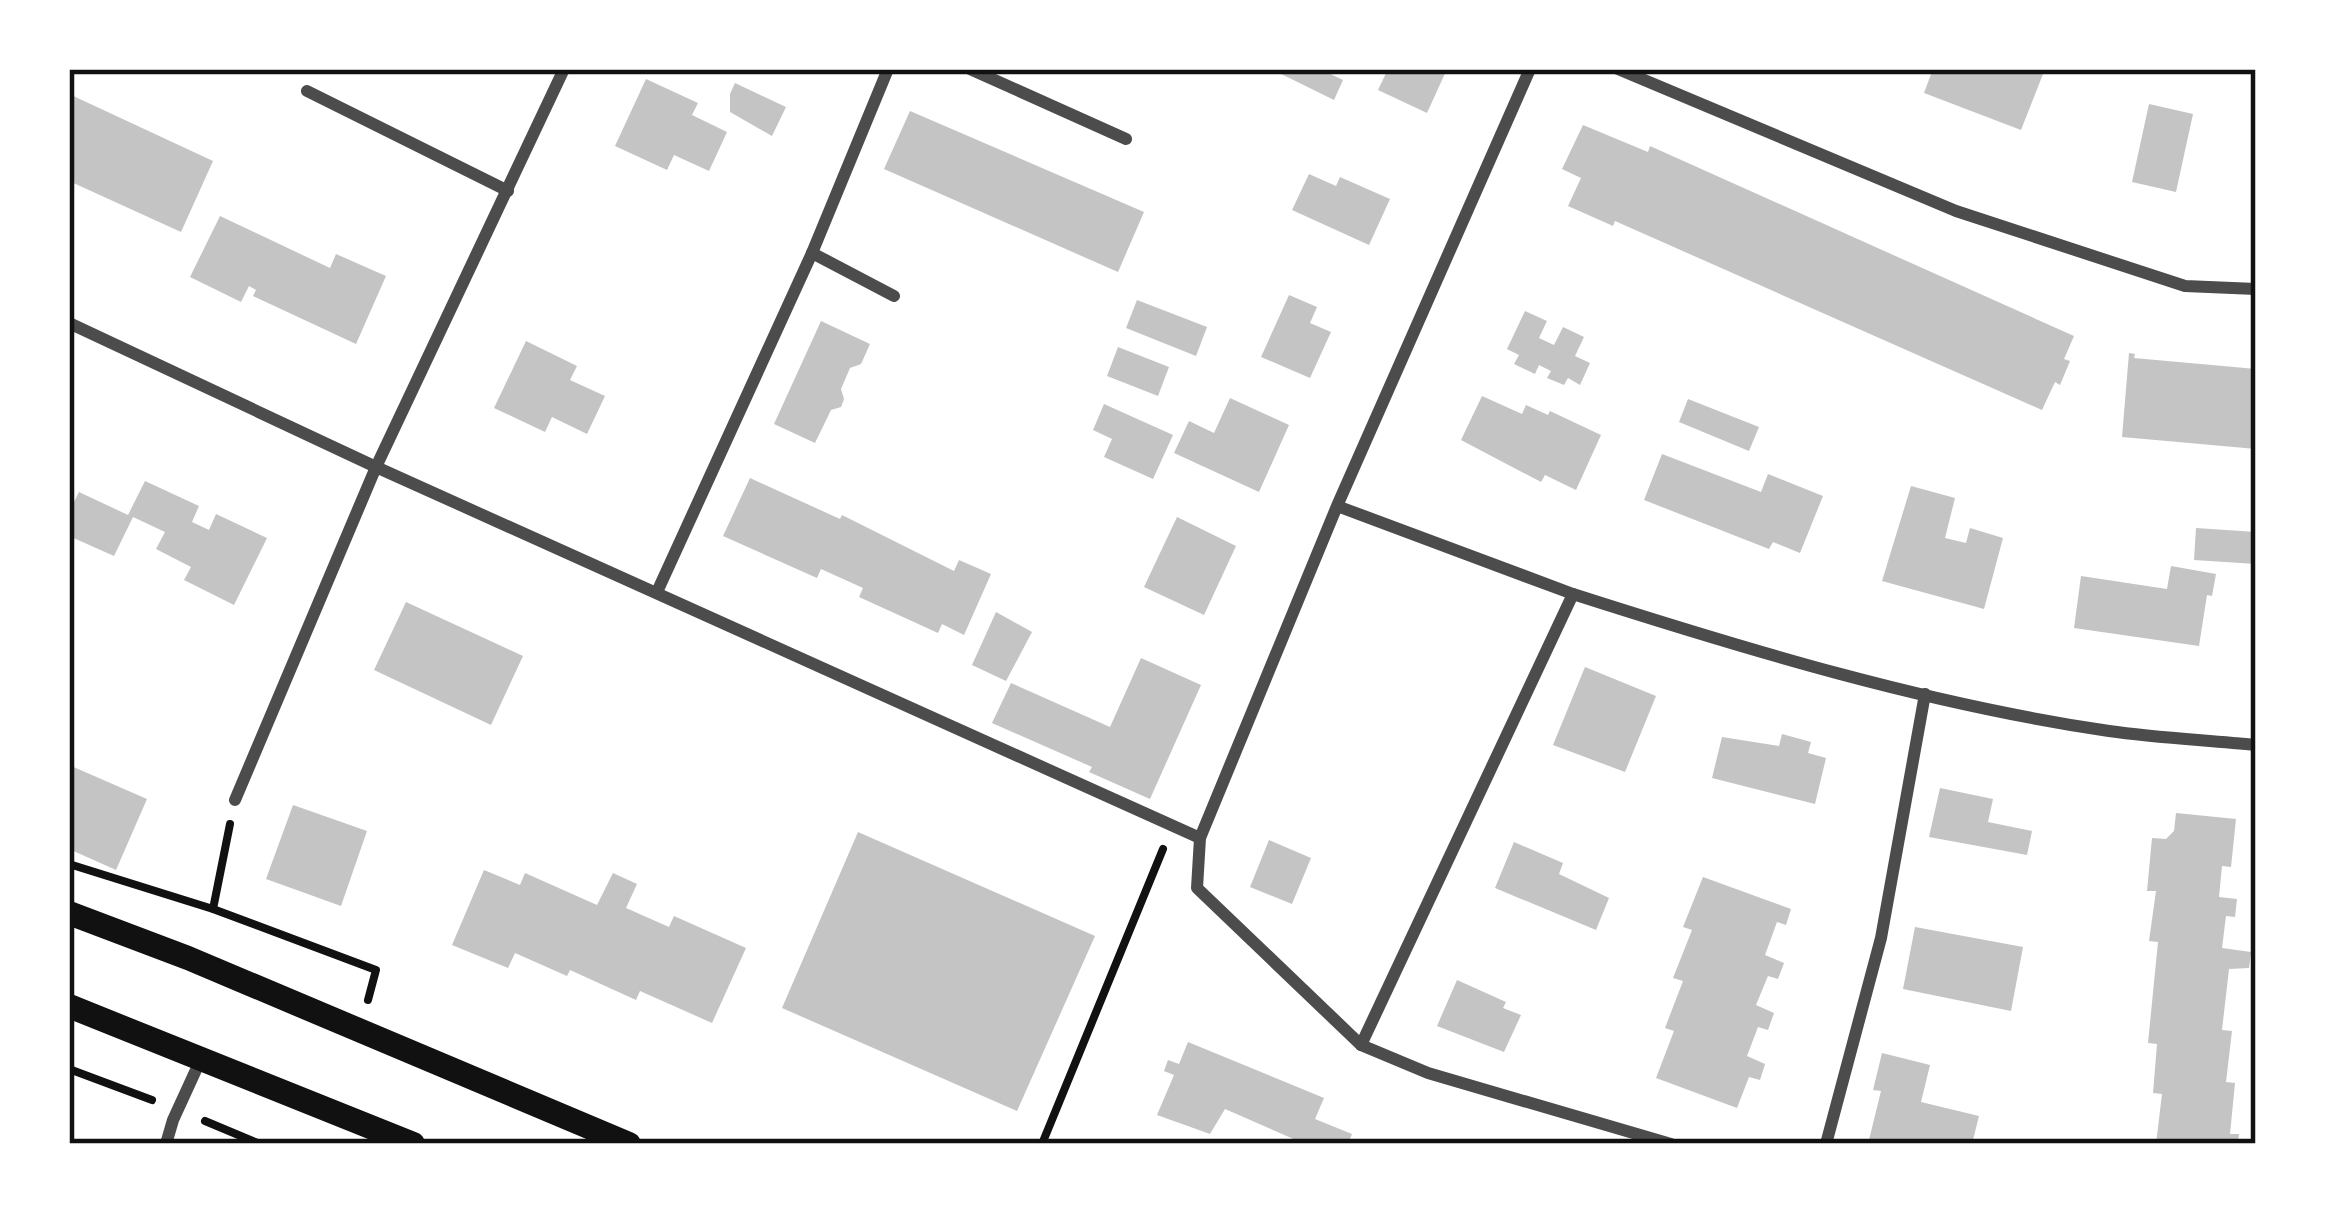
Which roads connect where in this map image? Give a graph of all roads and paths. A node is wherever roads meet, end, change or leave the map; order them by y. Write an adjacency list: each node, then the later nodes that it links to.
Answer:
1 (564, 69): 8 (street)
2 (889, 69): 9 (street)
3 (970, 69): 7 (street)
4 (1530, 69): 14 (street)
5 (1618, 69): 10 (street)
6 (307, 91): 8 (street)
7 (1126, 140)
8 (508, 191): 13 (street)
9 (812, 253): 11 (street); 15 (street)
10 (2256, 289)
11 (894, 296)
12 (69, 323): 13 (street)
13 (376, 467): 15 (street); 19 (street)
14 (1337, 506): 16 (street); 21 (street)
15 (657, 592): 20 (street)
16 (1573, 594): 17 (street); 27 (street)
17 (1925, 694): 18 (street); 34 (street)
18 (2256, 745)
19 (235, 800): 23 (path)
20 (1172, 826): 21 (street); 32 (path)
21 (1200, 838): 27 (street)
22 (69, 864): 23 (path)
23 (213, 909): 26 (path)
24 (69, 913): 26 (main road)
25 (69, 1006): 28 (main road)
26 (360, 1030): 31 (main road)
27 (1361, 1045): 33 (street)
28 (201, 1059): 29 (street); 30 (main road)
29 (166, 1144)
30 (413, 1144)
31 (629, 1144)
32 (1042, 1144)
33 (1671, 1144)
34 (1826, 1144)

